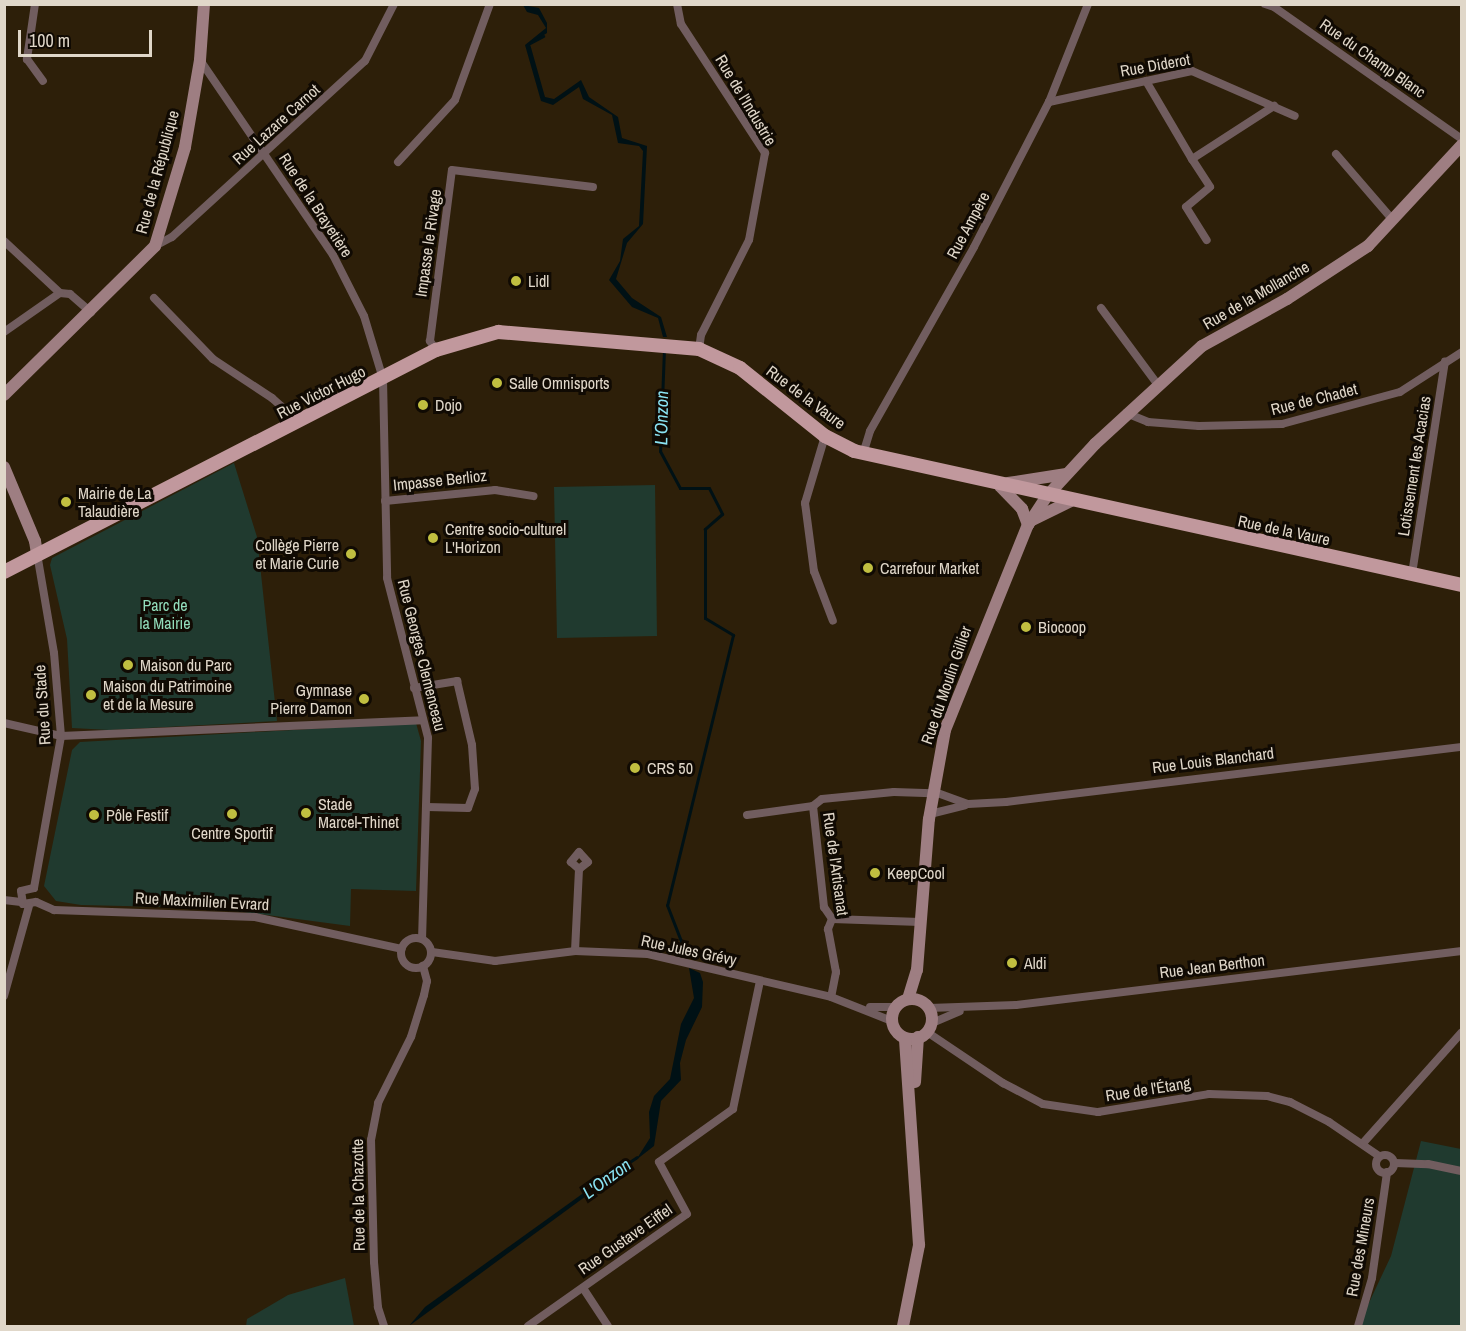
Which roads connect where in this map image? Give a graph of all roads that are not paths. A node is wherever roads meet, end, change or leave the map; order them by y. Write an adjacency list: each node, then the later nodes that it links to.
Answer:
1 (35, 4): 9 (street)
2 (204, 4): 8 (main road, Rue de la République)
3 (394, 4): 16 (street, Rue Lazare Carnot)
4 (490, 4): 19 (street)
5 (677, 4): 31 (street, Rue de l'Industrie)
6 (1088, 4): 11 (street, Rue Ampère)
7 (1265, 4): 14 (street, Rue du Champ Blanc)
8 (200, 60): 16 (street, Rue de la Brayetière); 24 (main road, Rue de la République)
9 (43, 81)
10 (1146, 81): 11 (street, Rue Diderot); 12 (street, Rue Diderot); 18 (street)
11 (1049, 102): 41 (street, Rue Ampère)
12 (1274, 106): 13 (street, Rue Diderot); 18 (street)
13 (1295, 116)
14 (1461, 140)
15 (1461, 145): 21 (main road, Rue de la Mollanche)
16 (265, 154): 24 (street, Rue Lazare Carnot); 35 (street, Rue de la Brayetière)
17 (1336, 154): 21 (street)
18 (1192, 159): 22 (street)
19 (398, 162)
20 (593, 187): 32 (street, Impasse le Rivage)
21 (1392, 219): 36 (main road, Rue de la Mollanche)
22 (1207, 240)
23 (4, 241): 25 (street)
24 (155, 246): 28 (main road, Rue de la République)
25 (60, 293): 28 (street); 29 (street)
26 (154, 298): 39 (street)
27 (1101, 308): 36 (street)
28 (91, 312): 37 (main road, Rue de la République)
29 (4, 332)
30 (675, 346): 31 (main road, Rue de la Vaure); 32 (main road, Rue Victor Hugo)
31 (699, 349): 40 (main road, Rue de la Vaure)
32 (436, 350): 35 (main road, Rue Victor Hugo)
33 (1461, 352): 34 (street, Rue de Chadet)
34 (1445, 362): 38 (street, Rue de Chadet); 52 (street, Lotissement les Acacias)
35 (383, 379): 39 (main road, Rue Victor Hugo); 47 (street, Rue Georges Clemenceau)
36 (1158, 385): 38 (main road, Rue de la Mollanche)
37 (4, 395)
38 (1126, 414): 43 (main road, Rue de la Mollanche)
39 (288, 426): 50 (main road, Rue Victor Hugo)
40 (825, 436): 41 (main road, Rue de la Vaure); 54 (street)
41 (863, 454): 44 (main road, Rue de la Vaure)
42 (4, 467): 50 (main road)
43 (1066, 474): 44 (main road, Rue de la Vaure); 46 (main road, Rue de la Mollanche)
44 (996, 484): 46 (main road, Rue de la Vaure); 49 (main road)
45 (534, 496): 47 (street, Impasse Berlioz)
46 (1047, 496): 48 (main road, Rue de la Vaure); 49 (main road, Rue du Moulin Gillier)
47 (386, 501): 55 (street, Rue Georges Clemenceau)
48 (1071, 501): 49 (main road); 52 (main road, Rue de la Vaure)
49 (1030, 523): 60 (main road, Rue du Moulin Gillier)
50 (37, 554): 51 (main road, Rue Victor Hugo); 58 (street, Rue du Stade)
51 (4, 572)
52 (1412, 574): 53 (main road, Rue de la Vaure)
53 (1461, 585)
54 (833, 621)
55 (414, 688): 56 (street, Rue Georges Clemenceau); 63 (street)
56 (423, 720): 58 (street); 63 (street, Rue Georges Clemenceau)
57 (4, 723): 58 (street)
58 (61, 736): 67 (street, Rue du Stade)
59 (1461, 747): 61 (street, Rue Louis Blanchard)
60 (932, 792): 61 (street, Rue Louis Blanchard); 62 (street, Rue de l'Artisanat); 64 (main road, Rue du Moulin Gillier)
61 (968, 804): 64 (street, Rue Louis Blanchard)
62 (813, 806): 65 (street, Rue de l'Artisanat); 70 (street, Rue de l'Artisanat)
63 (427, 807): 72 (street, Rue Georges Clemenceau)
64 (930, 814): 71 (main road, Rue du Moulin Gillier)
65 (747, 815)
66 (579, 868): 74 (street)
67 (34, 888): 69 (street); 69 (street)
68 (4, 900): 69 (street, Rue Maximilien Evrard)
69 (28, 903): 73 (street, Rue Maximilien Evrard); 78 (street)
70 (832, 919): 71 (street); 81 (street, Rue de l'Artisanat)
71 (921, 922): 82 (main road, Rue du Moulin Gillier)
72 (422, 939): 73 (street); 76 (street)
73 (402, 949): 77 (street)
74 (575, 951): 76 (street, Rue Jules Grévy); 79 (street, Rue Jules Grévy)
75 (1461, 951): 85 (street, Rue Jean Berthon)
76 (432, 952): 77 (street)
77 (423, 966): 97 (street, Rue de la Chazotte)
78 (8, 972): 80 (street)
79 (760, 981): 81 (street, Rue Jules Grévy); 96 (street, Rue Gustave Eiffel)
80 (4, 996)
81 (831, 997): 84 (street, Rue Jules Grévy)
82 (919, 1002): 83 (main road); 85 (street); 87 (main road)
83 (896, 1006): 84 (street); 86 (main road)
84 (866, 1007): 86 (street)
85 (966, 1008): 87 (street)
86 (892, 1021): 89 (main road)
87 (926, 1031): 89 (main road); 90 (main road); 91 (street, Rue de l'Étang)
88 (1461, 1032): 91 (street)
89 (905, 1038): 90 (main road)
90 (912, 1134): 100 (main road)
91 (1364, 1142): 92 (street, Rue de l'Étang)
92 (1379, 1156): 93 (street, Rue de l'Étang); 95 (street, Rue de l'Étang)
93 (1395, 1163): 94 (street); 95 (street)
94 (1461, 1171)
95 (1387, 1172): 101 (street, Rue des Mineurs)
96 (582, 1288): 98 (street, Rue Gustave Eiffel); 99 (street)
97 (384, 1326)
98 (528, 1326)
99 (608, 1326)
100 (903, 1326)
101 (1358, 1326)

